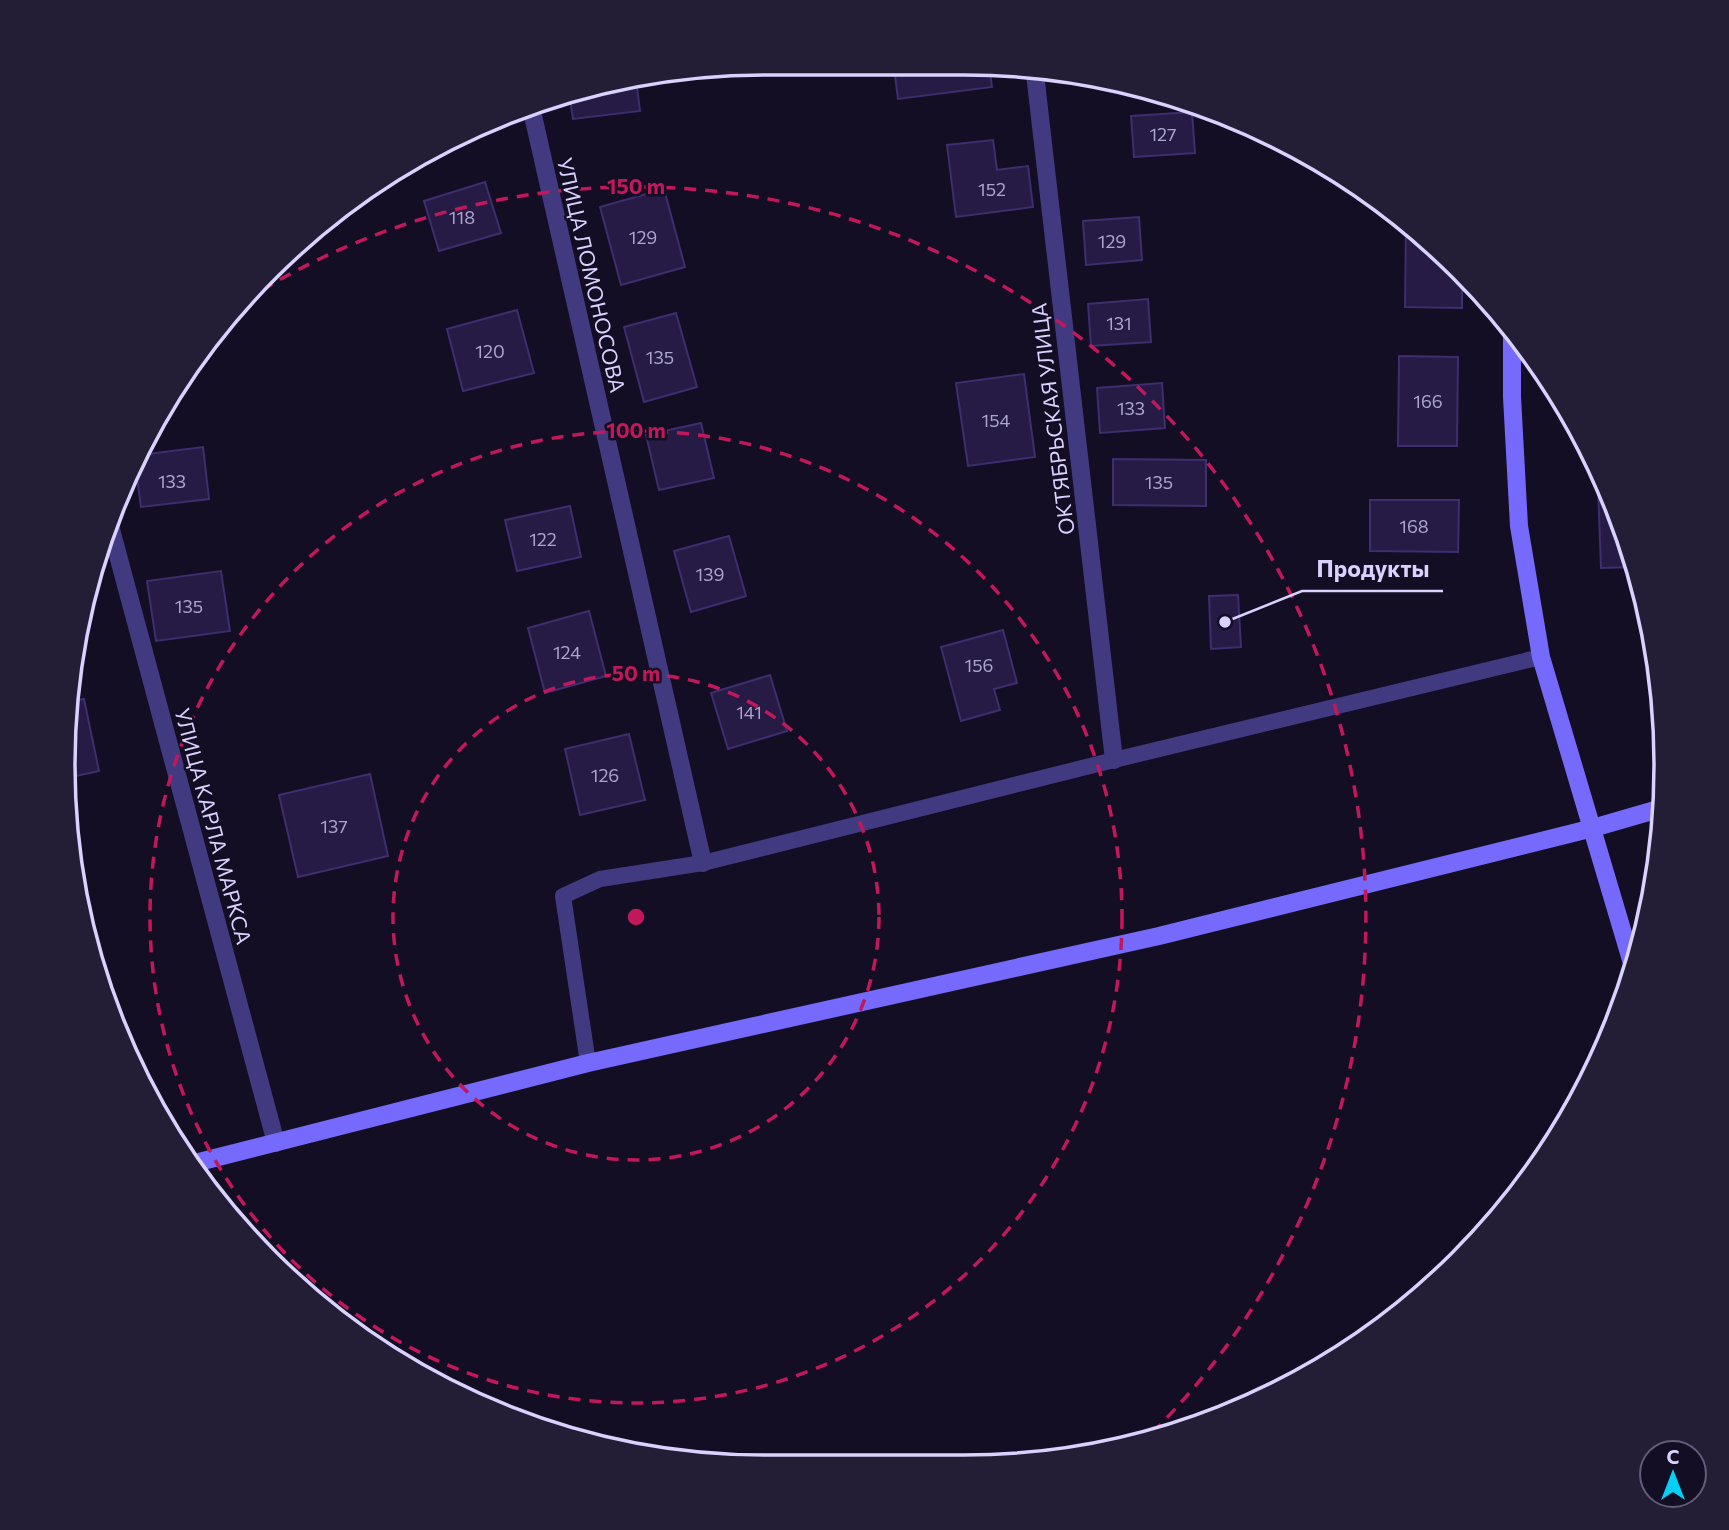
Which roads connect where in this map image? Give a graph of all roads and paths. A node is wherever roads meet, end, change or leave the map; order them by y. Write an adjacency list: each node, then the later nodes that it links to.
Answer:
1 (1036, 79): 6 (street, ОКТЯБРЬСКАЯ УЛИЦА)
2 (533, 116): 9 (street, УЛИЦА ЛОМОНОСОВА)
3 (1512, 346): 5 (main road)
4 (114, 539): 12 (street, УЛИЦА КАРЛА МАРКСА)
5 (1541, 657): 6 (lane); 8 (main road)
6 (1114, 760): 9 (lane)
7 (1652, 811): 8 (main road)
8 (1593, 828): 10 (main road); 11 (main road)
9 (703, 863): 11 (lane)
10 (1628, 950)
11 (588, 1063): 12 (main road)
12 (276, 1143): 13 (main road)
13 (201, 1162)

